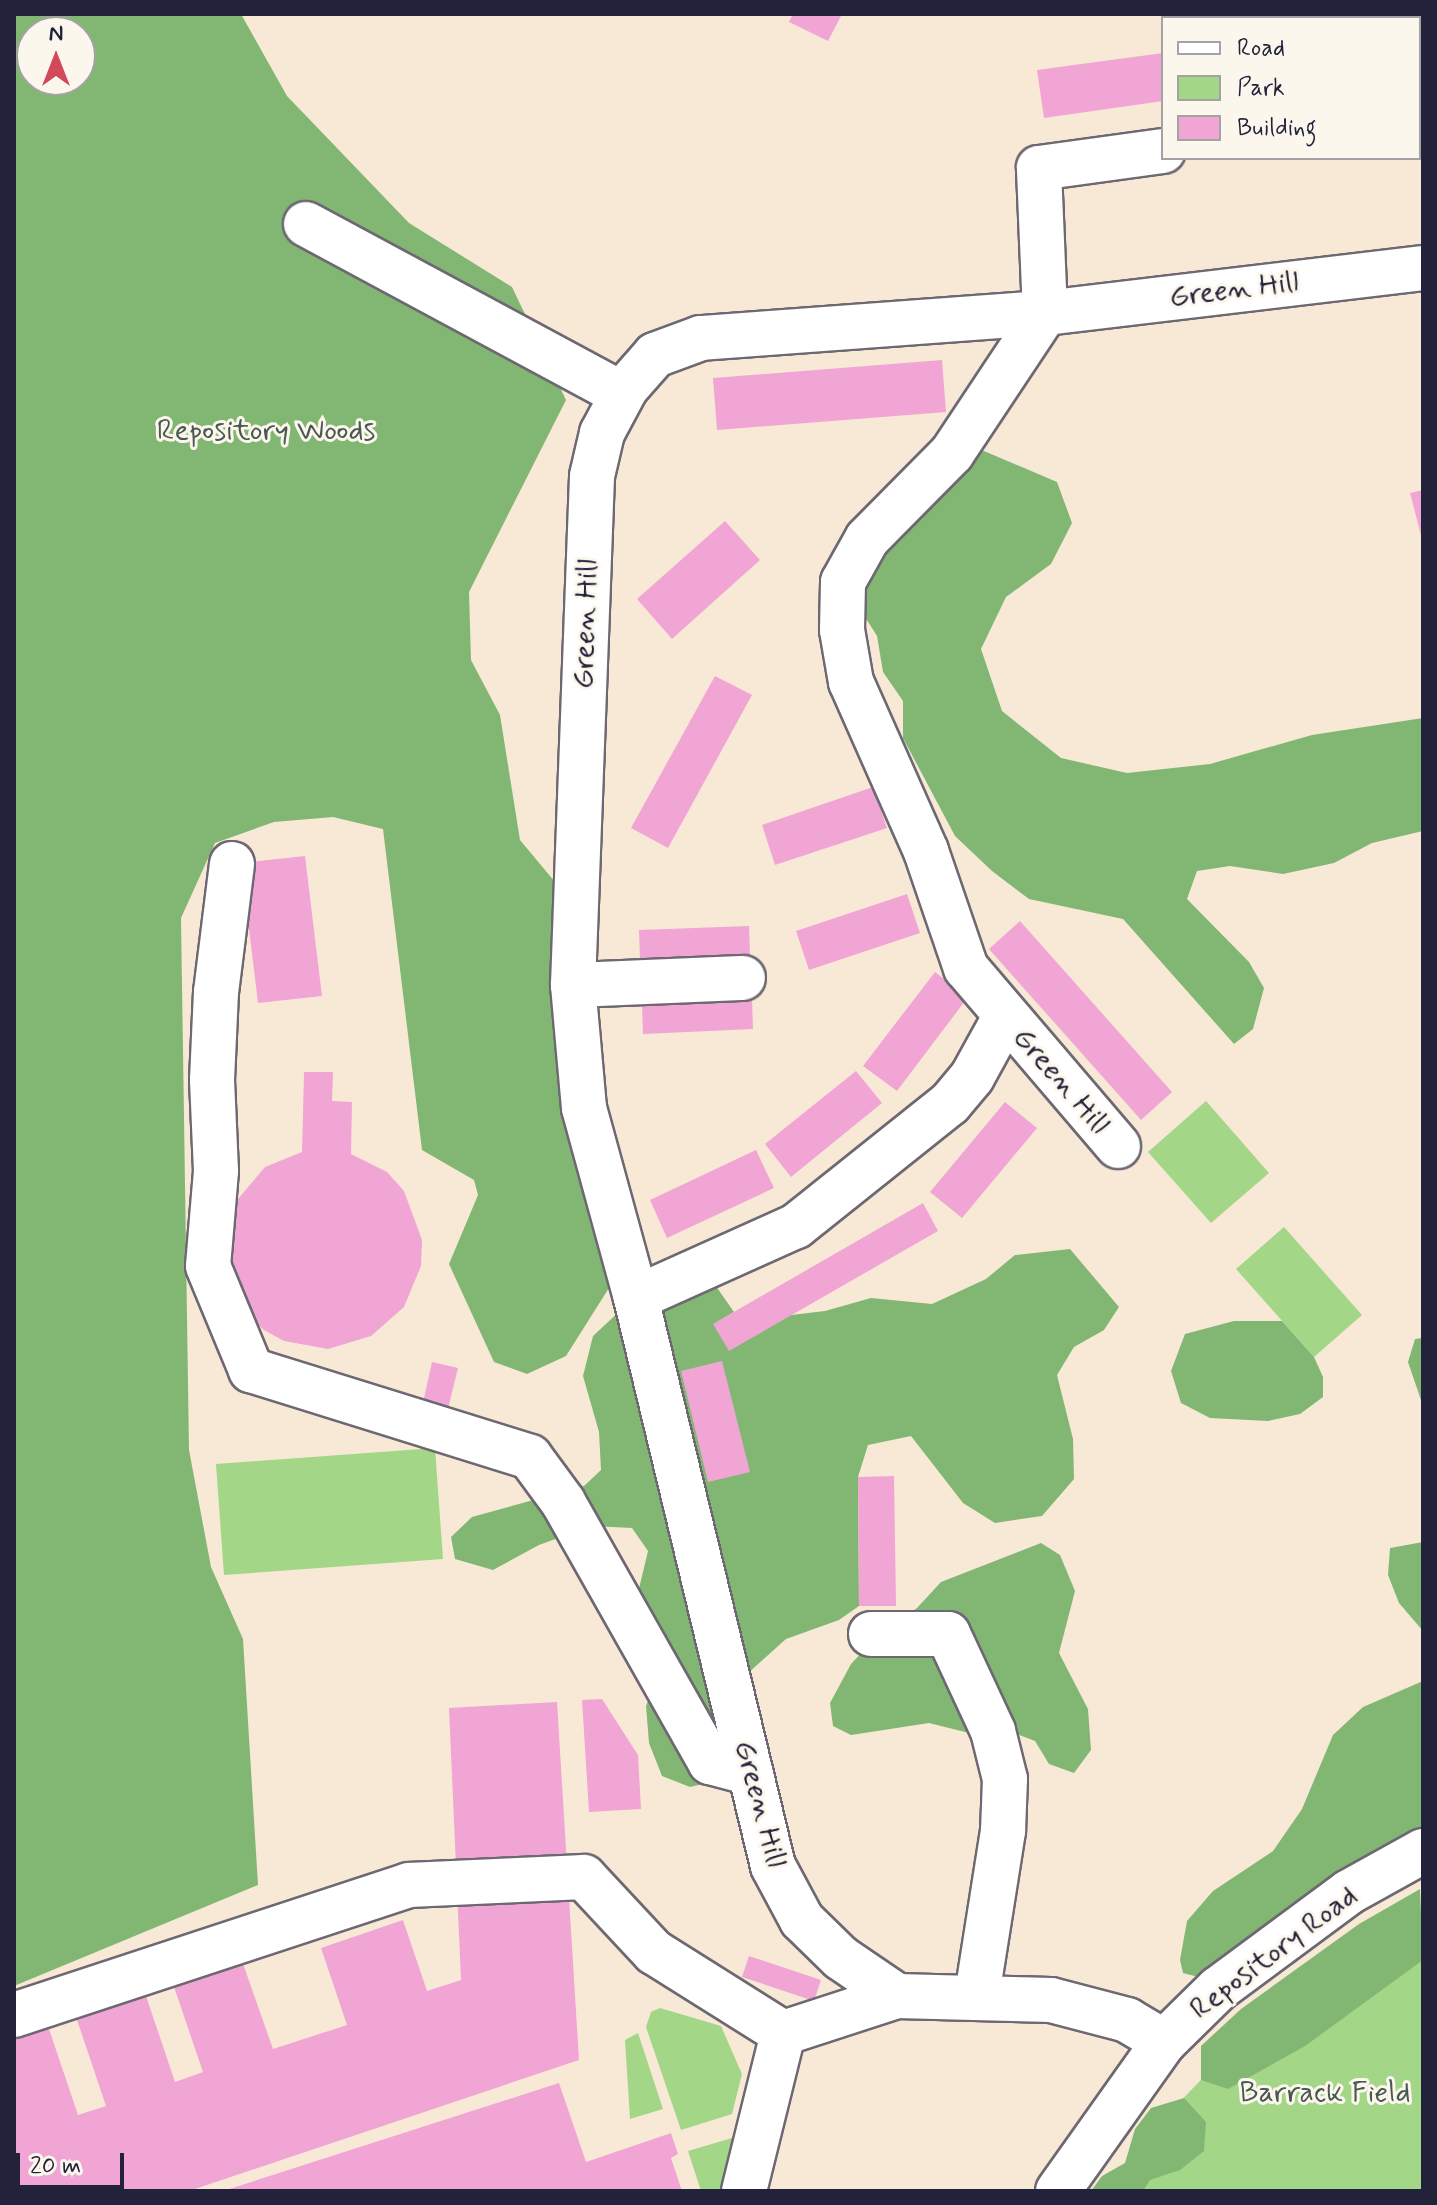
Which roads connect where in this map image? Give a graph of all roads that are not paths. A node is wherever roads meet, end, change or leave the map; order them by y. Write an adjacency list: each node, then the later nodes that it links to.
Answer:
1 (1161, 151): 4 (street)
2 (306, 224): 5 (street)
3 (1423, 268): 4 (street, Green Hill)
4 (1045, 313): 5 (street, Green Hill); 9 (street, Green Hill)
5 (622, 394): 8 (street, Green Hill)
6 (232, 864): 13 (street)
7 (743, 978): 8 (street)
8 (573, 985): 11 (street, Green Hill)
9 (1005, 1017): 10 (street, Green Hill); 11 (street, Green Hill)
10 (1118, 1146)
11 (636, 1298): 13 (street, Green Hill)
12 (871, 1634): 16 (street)
13 (751, 1773): 15 (street, Green Hill)
14 (1423, 1851): 19 (street, Repository Road)
15 (897, 1996): 16 (street); 18 (street)
16 (977, 1996): 19 (street)
17 (14, 2015): 18 (street)
18 (783, 2033): 20 (street)
19 (1164, 2042): 21 (street, Repository Road)
20 (744, 2191)
21 (1058, 2191)

